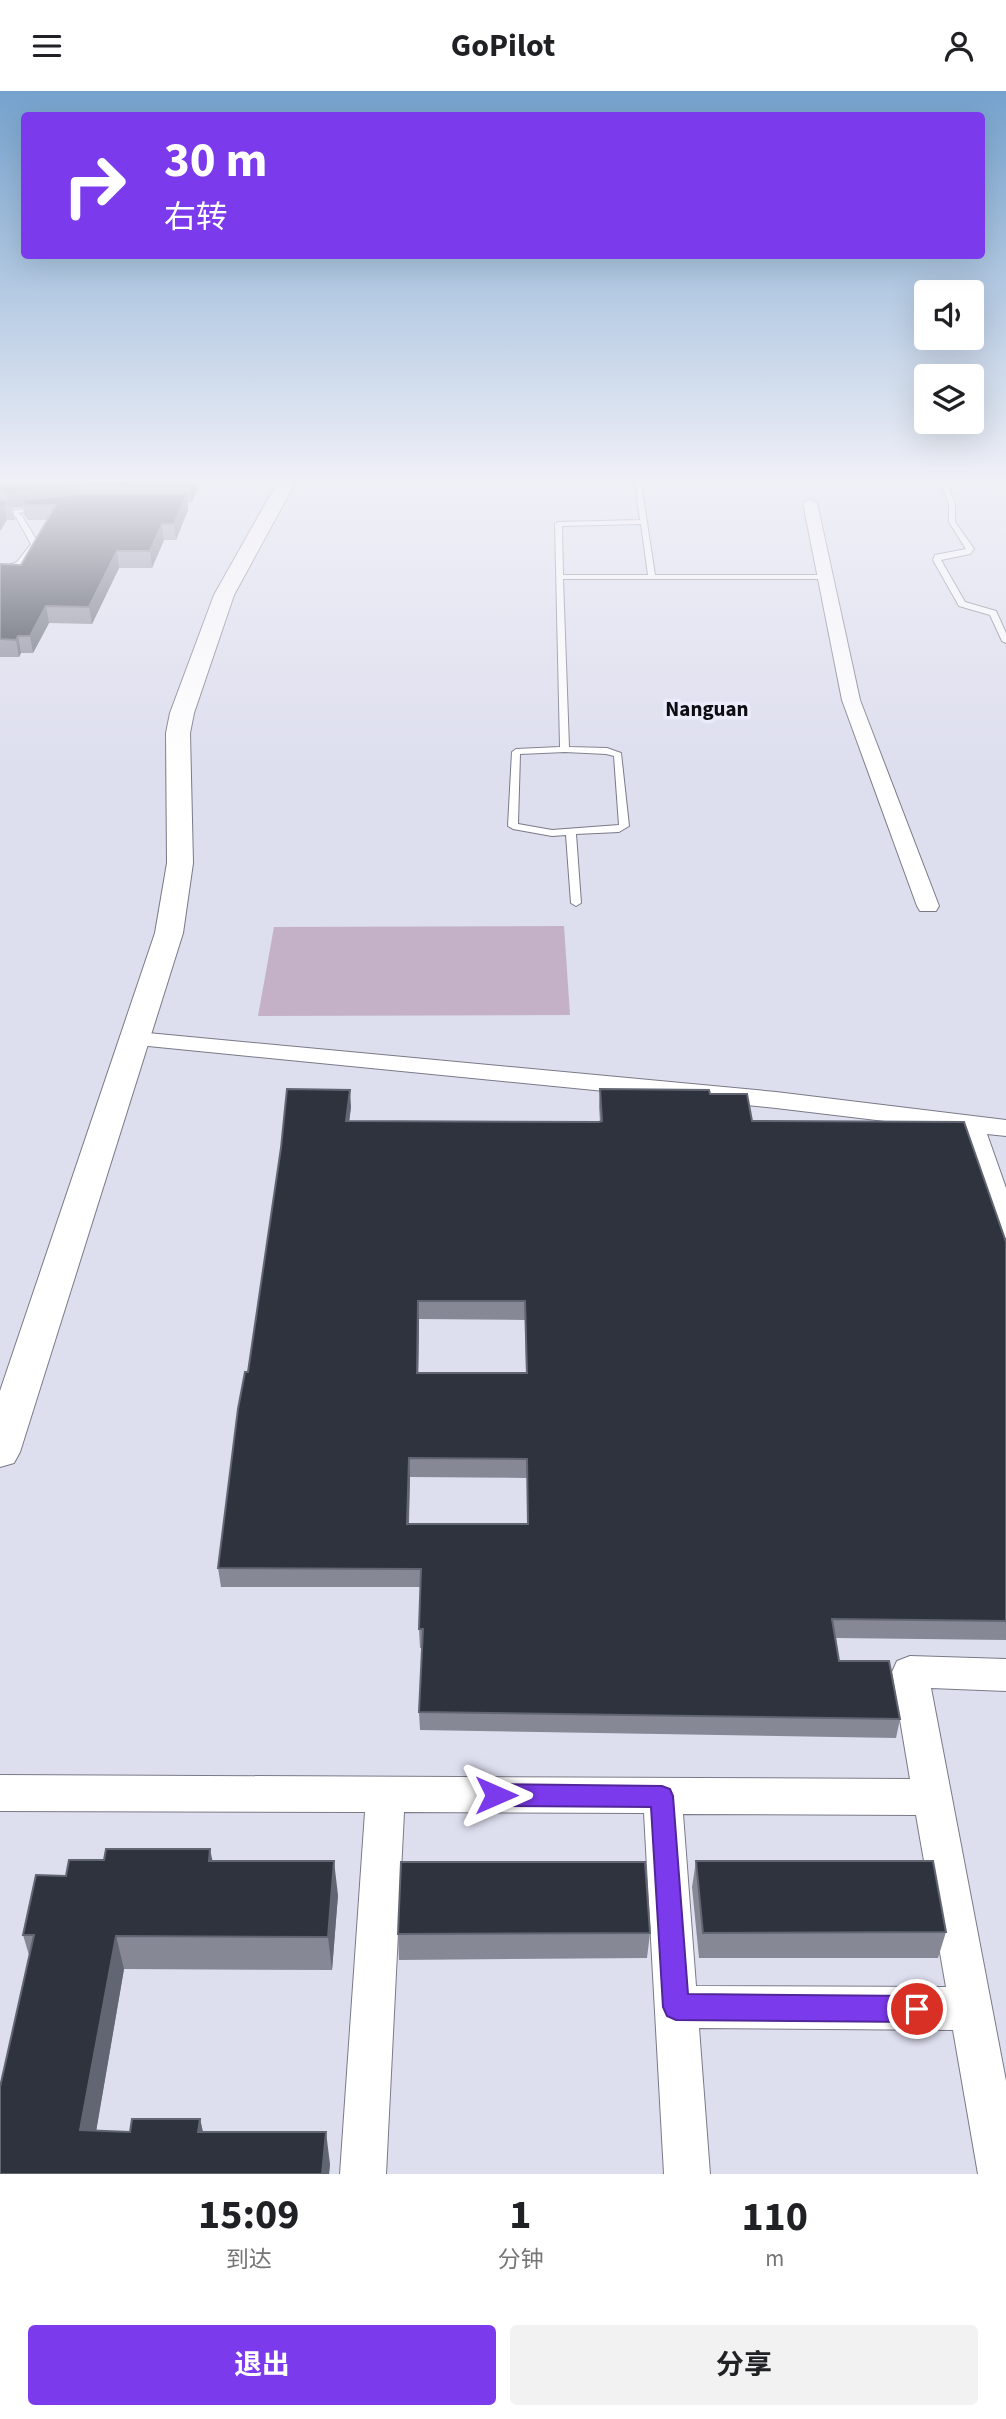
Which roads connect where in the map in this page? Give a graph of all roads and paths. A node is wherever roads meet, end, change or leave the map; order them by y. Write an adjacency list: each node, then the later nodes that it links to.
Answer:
1 (232, 580): 10 (street)
2 (559, 580): 6 (lane)
3 (828, 580): 9 (street)
4 (948, 580): 5 (lane)
5 (1006, 641)
6 (565, 749): 7 (lane); 7 (lane)
7 (571, 833): 8 (lane)
8 (576, 902)
9 (928, 907)
10 (136, 1039): 11 (street); 14 (street)
11 (971, 1124): 12 (street); 13 (street)
12 (1006, 1128)
13 (1006, 1229)
14 (0, 1452)
15 (1006, 1675): 19 (street)
16 (0, 1793): 17 (street)
17 (386, 1795): 18 (street); 22 (street)
18 (662, 1796): 19 (street); 20 (street)
19 (932, 1797): 21 (street)
20 (676, 2007): 21 (street); 23 (street)
21 (971, 2009): 24 (street)
22 (363, 2174)
23 (687, 2174)
24 (1001, 2174)

